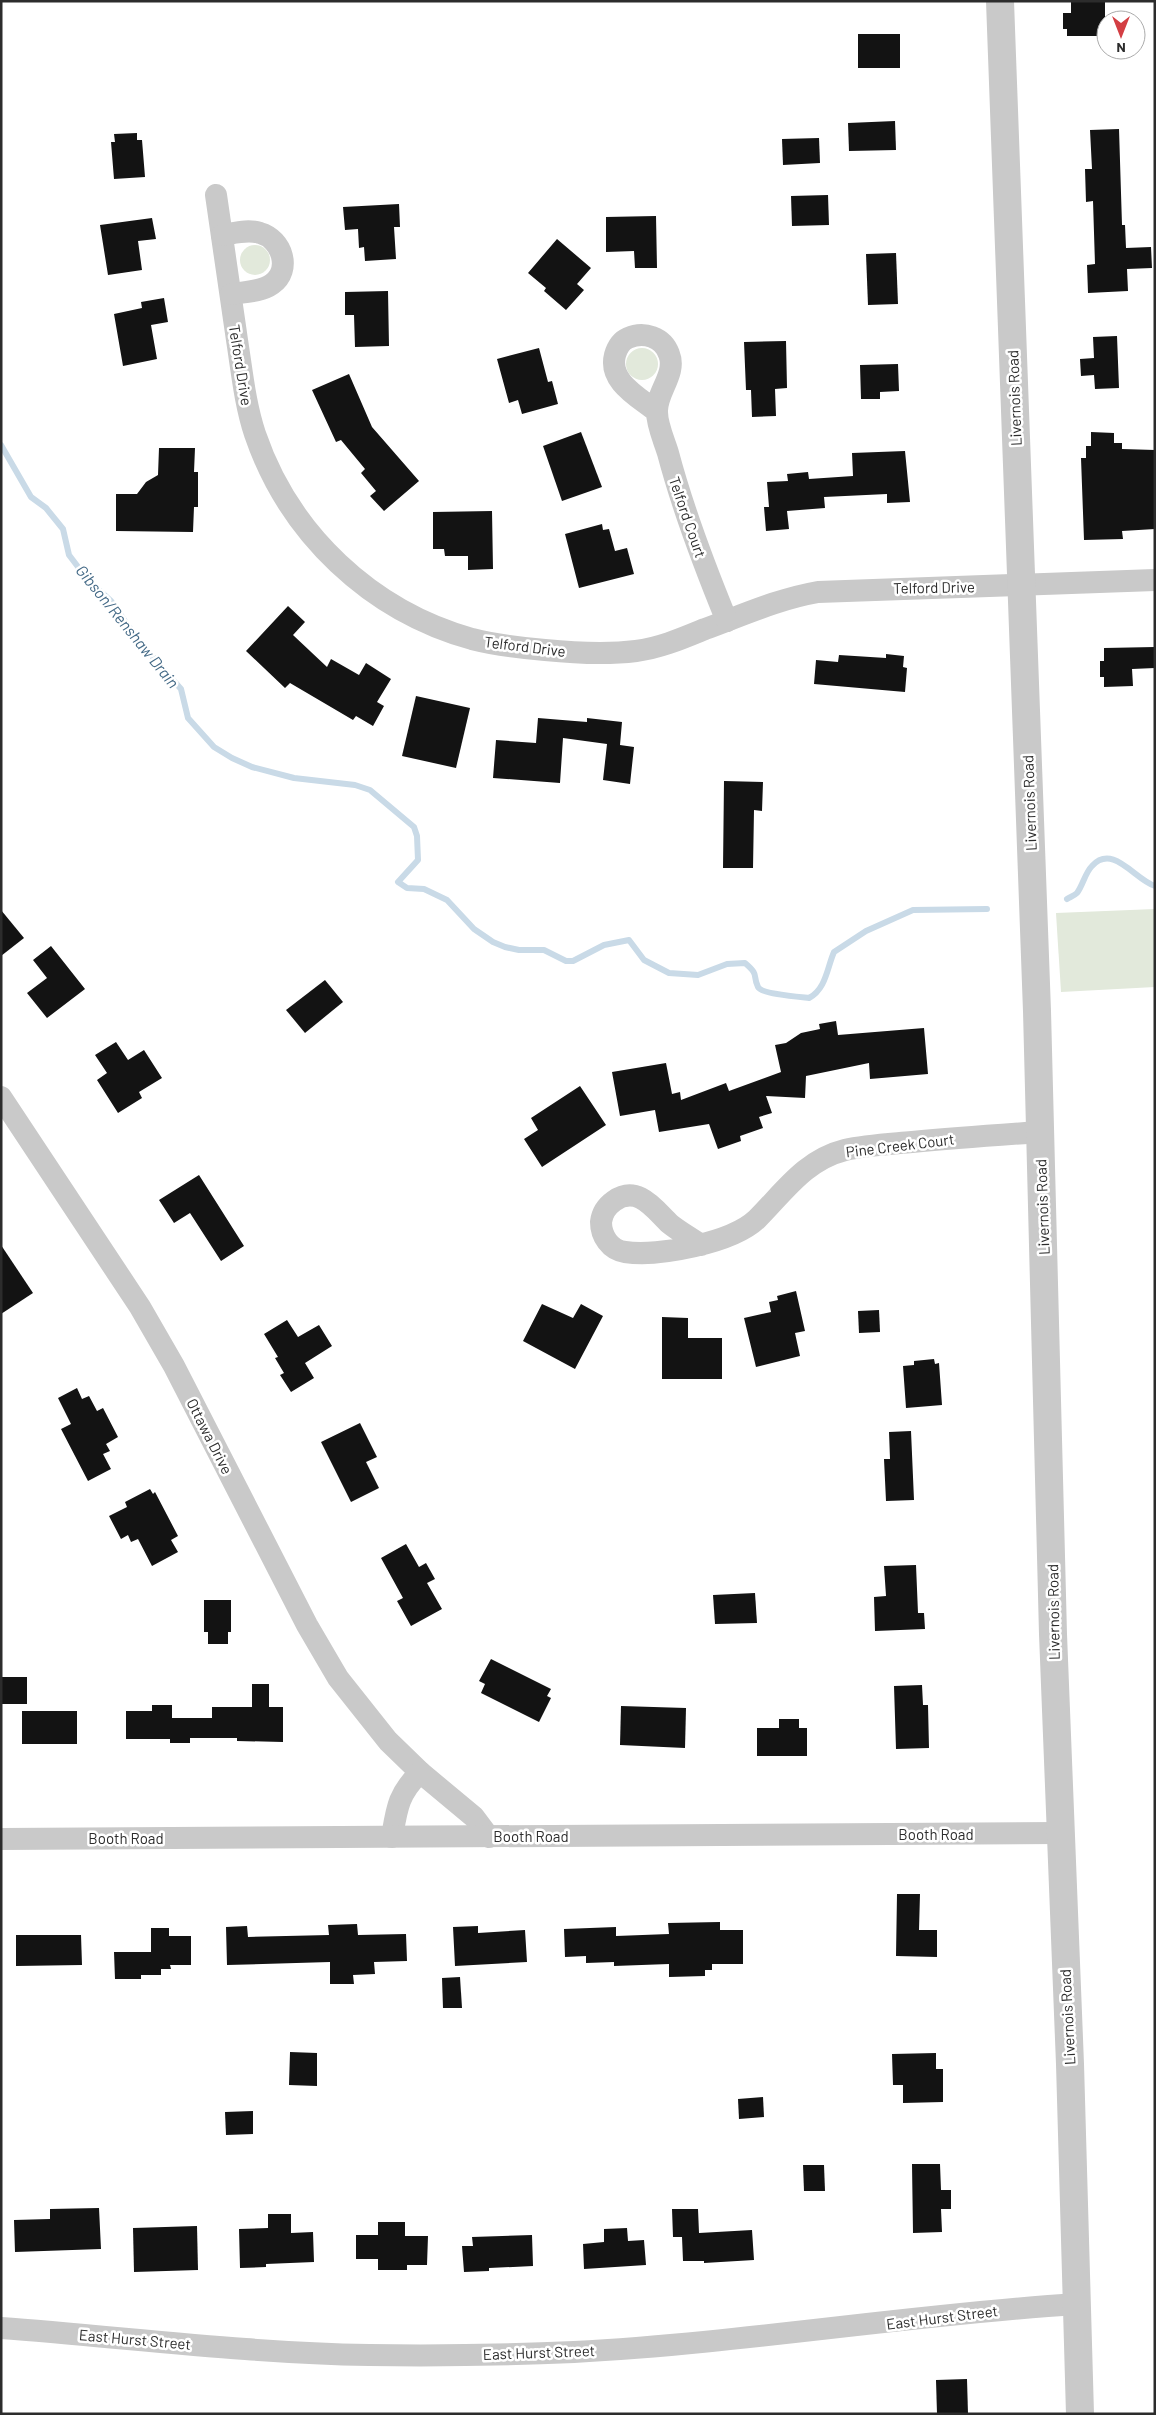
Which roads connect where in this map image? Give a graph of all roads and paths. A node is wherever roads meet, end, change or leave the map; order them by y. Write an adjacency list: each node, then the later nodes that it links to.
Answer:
1 (1000, 1): 7 (street, Livernois Road)
2 (216, 195): 3 (street, Telford Drive)
3 (222, 235): 4 (street, Telford Drive); 4 (street)
4 (231, 294): 8 (street, Telford Drive)
5 (657, 412): 8 (street, Telford Court)
6 (1155, 580): 7 (street, Telford Drive)
7 (1020, 585): 8 (street, Telford Drive); 10 (street, Livernois Road)
8 (727, 621)
9 (1, 1097): 12 (street, Ottawa Drive)
10 (1040, 1132): 11 (street, Pine Creek Court); 13 (street, Livernois Road)
11 (701, 1245)
12 (420, 1772): 14 (street); 15 (street, Ottawa Drive)
13 (1060, 1833): 15 (street, Booth Road); 17 (street, Livernois Road)
14 (392, 1837): 15 (street, Booth Road); 16 (street, Booth Road)
15 (489, 1837)
16 (1, 1839)
17 (1076, 2304): 18 (street, East Hurst Street); 19 (street, Livernois Road)
18 (1, 2328)
19 (1080, 2414)

